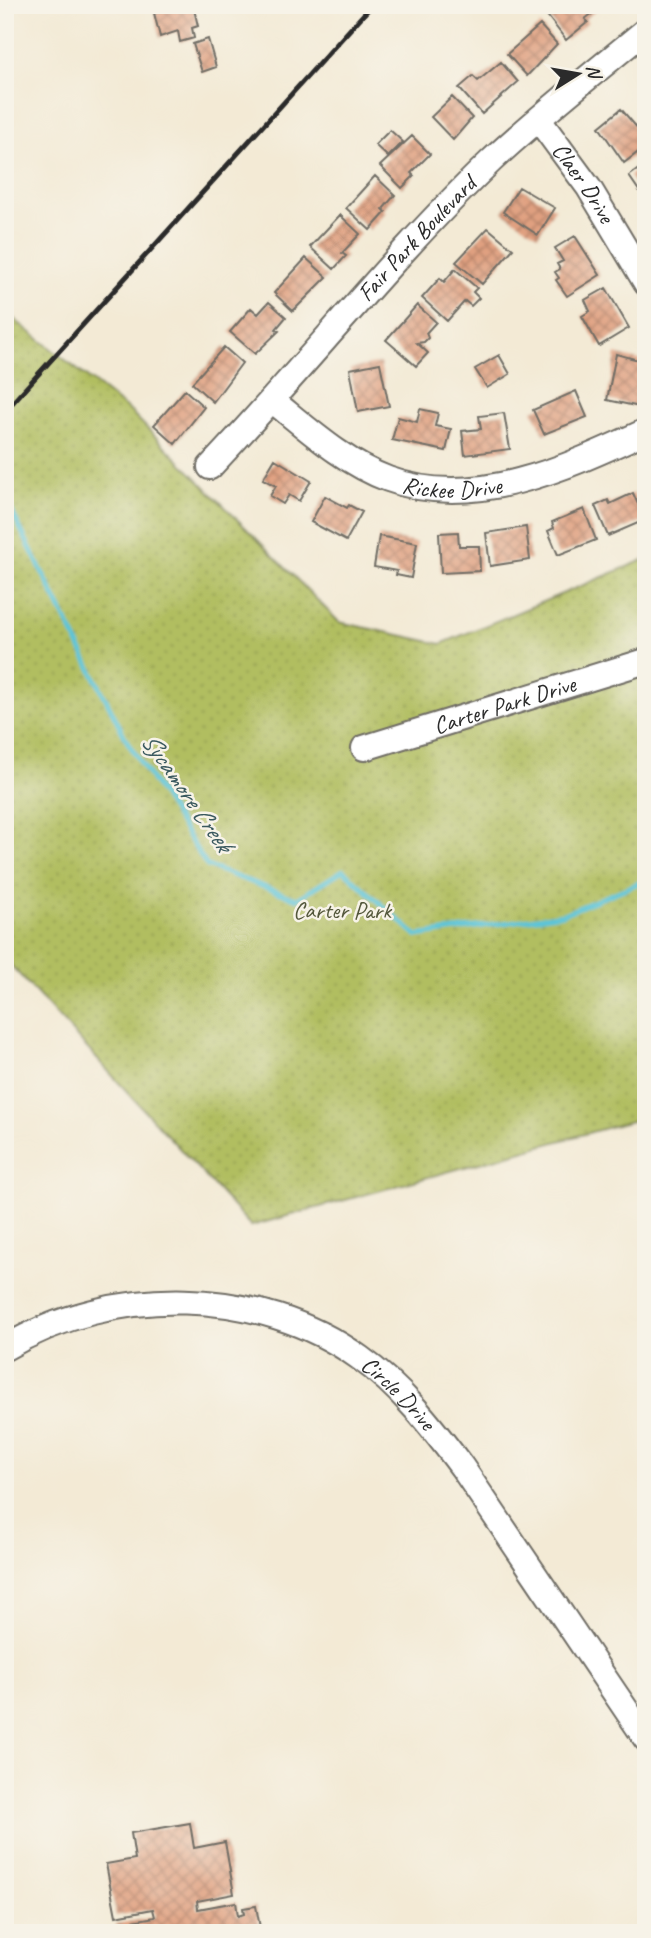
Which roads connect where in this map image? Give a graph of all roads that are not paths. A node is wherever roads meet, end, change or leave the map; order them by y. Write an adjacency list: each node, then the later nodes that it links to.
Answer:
1 (646, 30): 2 (street, Fair Park Boulevard)
2 (539, 120): 3 (street, Claer Drive); 4 (street, Fair Park Boulevard)
3 (646, 283)
4 (273, 401): 5 (street, Rickee Drive); 6 (street, Fair Park Boulevard)
5 (646, 431)
6 (210, 467)
7 (646, 662): 8 (street, Carter Park Drive)
8 (364, 748)
9 (5, 1348): 10 (street, Circle Drive)
10 (646, 1738)

